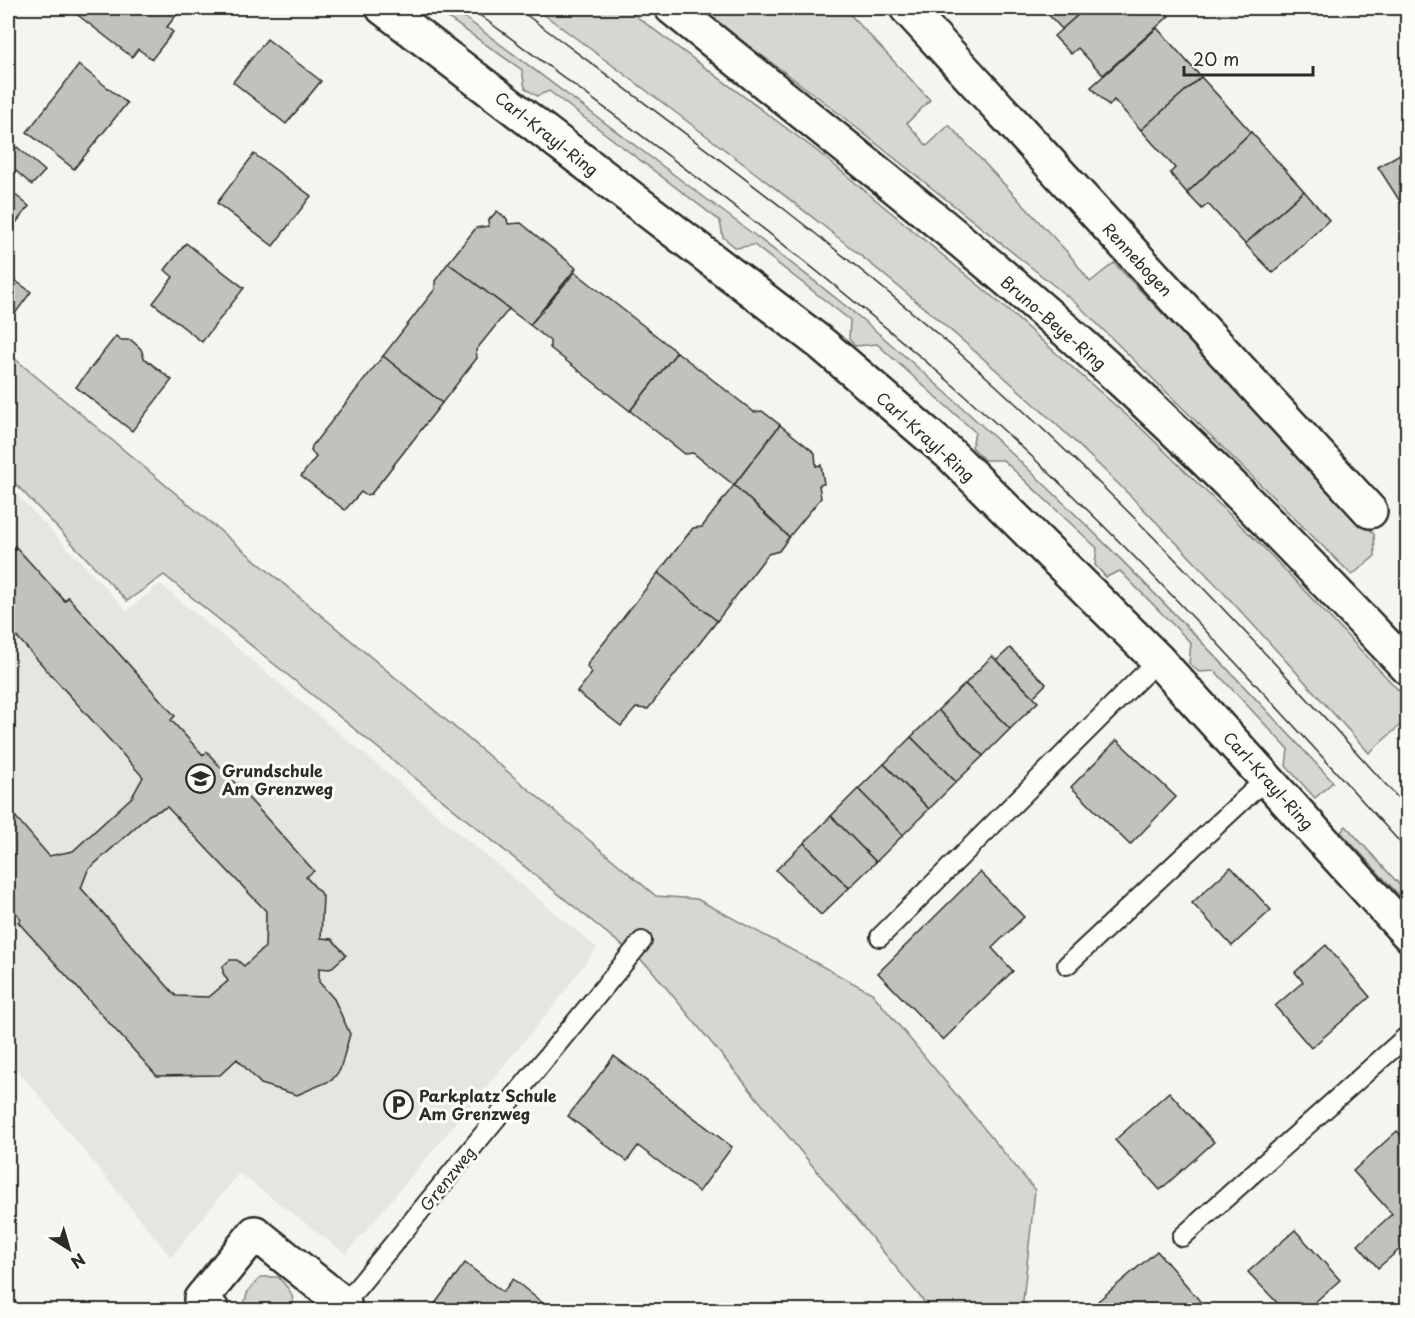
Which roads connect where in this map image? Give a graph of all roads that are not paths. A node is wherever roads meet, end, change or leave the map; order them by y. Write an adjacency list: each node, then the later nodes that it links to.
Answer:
1 (383, 8): 5 (street, Carl-Krayl-Ring)
2 (672, 8): 6 (street, Bruno-Beye-Ring)
3 (907, 8): 4 (street, Rennebogen)
4 (1370, 511)
5 (1158, 660): 7 (street, Carl-Krayl-Ring); 9 (lane)
6 (1407, 668)
7 (1268, 777): 8 (street, Carl-Krayl-Ring); 11 (lane)
8 (1407, 934)
9 (880, 937)
10 (642, 940): 14 (lane, Grenzweg)
11 (1067, 965)
12 (1407, 1035): 13 (lane)
13 (1182, 1237)
14 (344, 1308): 15 (street, Grenzweg)
15 (212, 1311)

